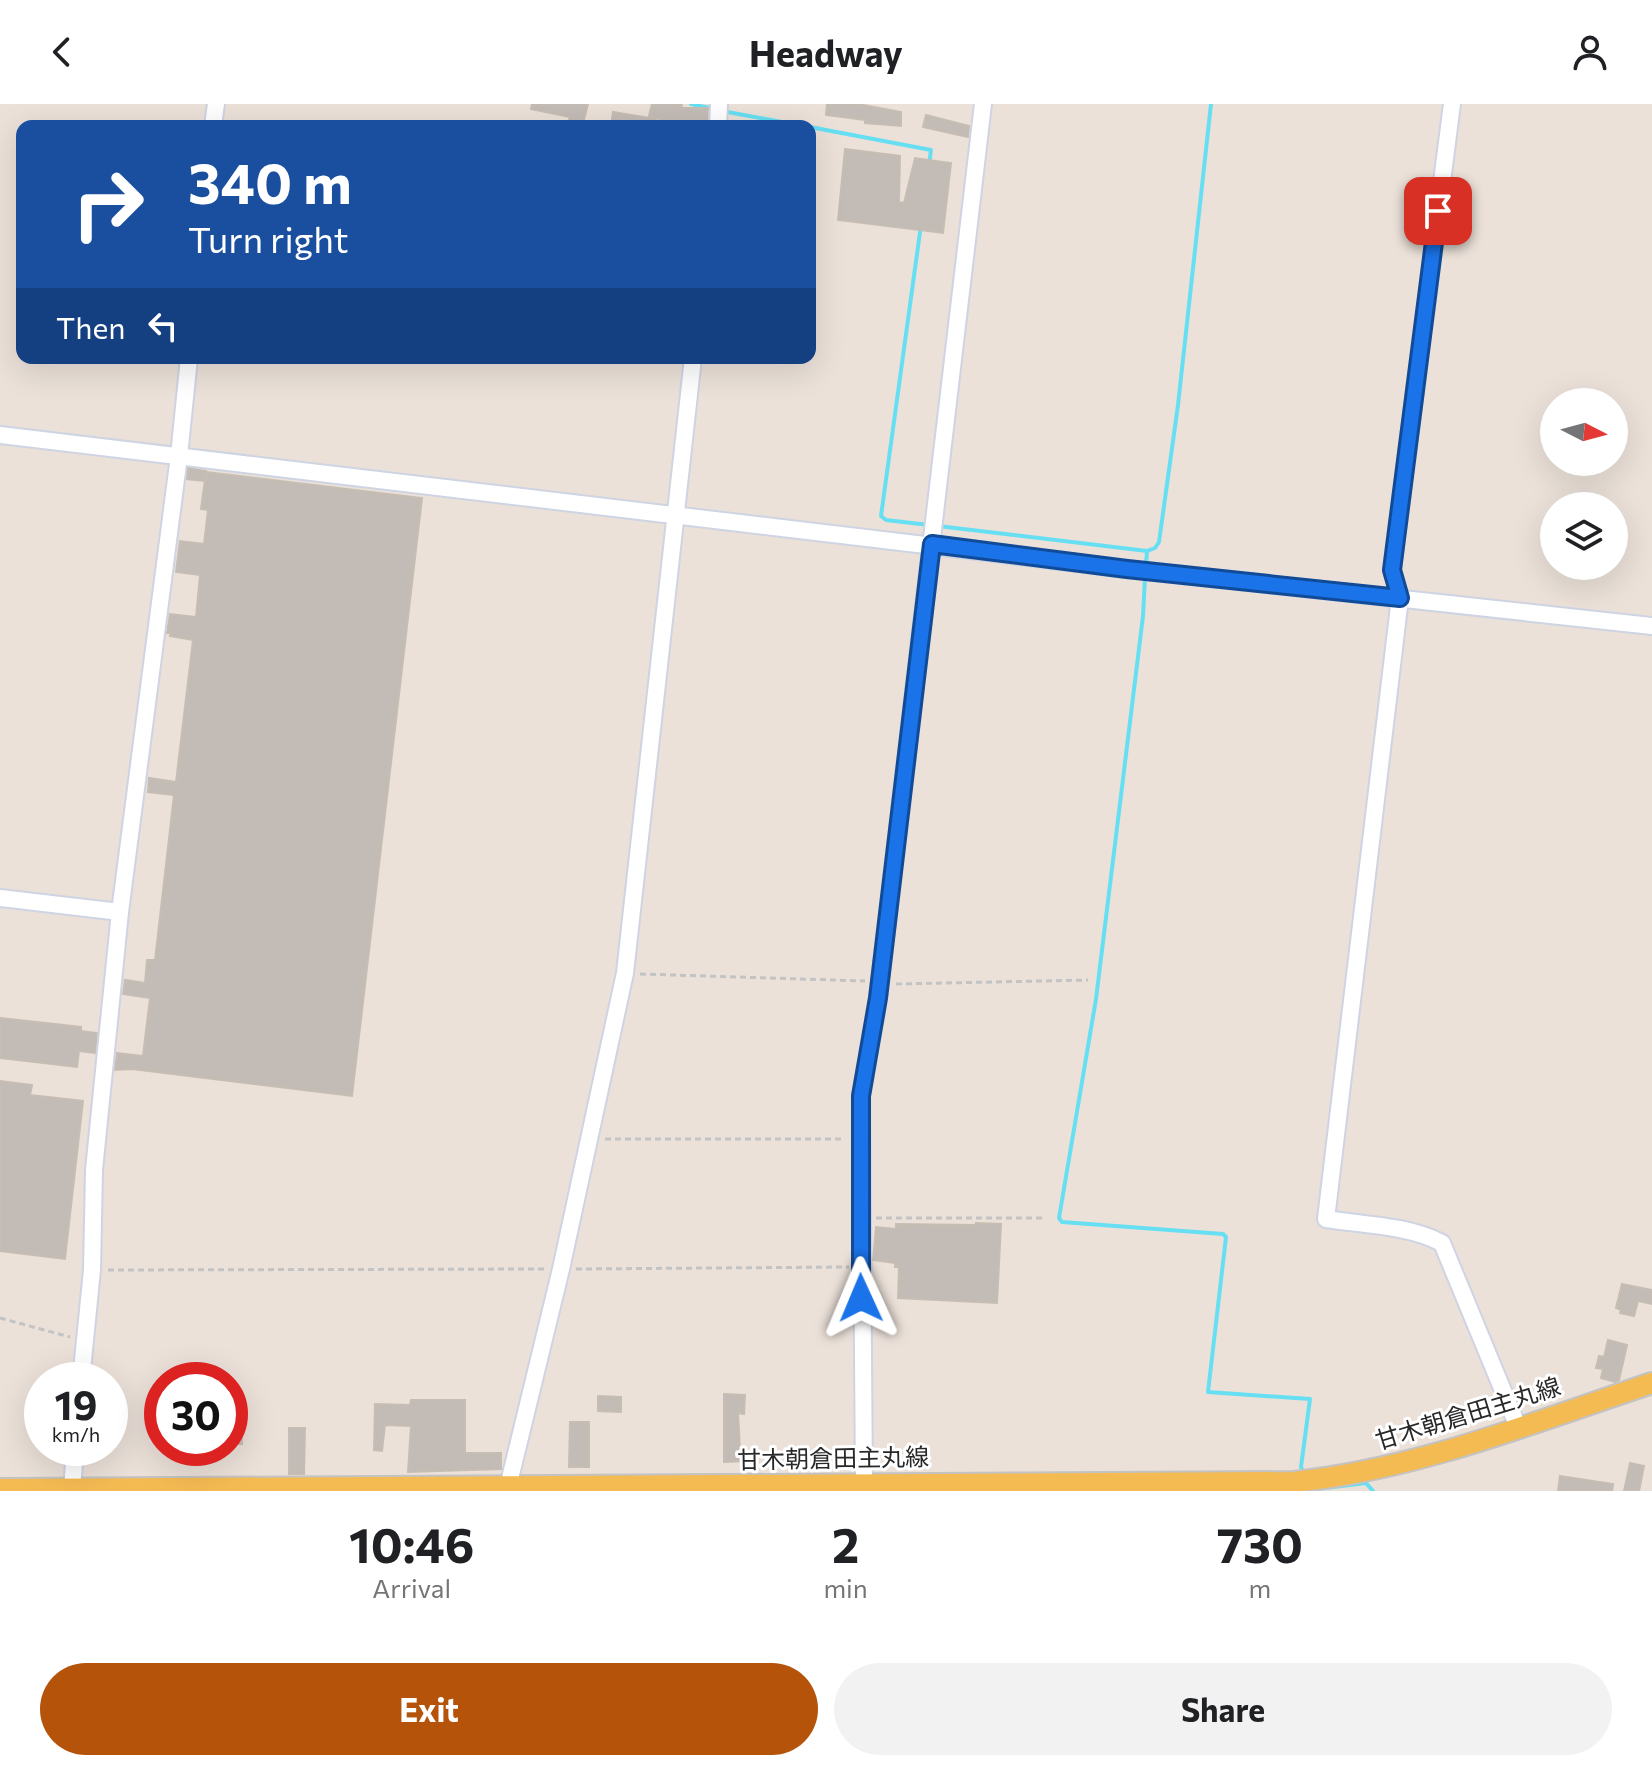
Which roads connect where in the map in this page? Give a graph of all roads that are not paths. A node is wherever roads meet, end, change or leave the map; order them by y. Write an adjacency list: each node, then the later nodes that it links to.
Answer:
1 (983, 104): 8 (street)
2 (1452, 104): 9 (street)
3 (188, 364): 6 (street)
4 (692, 364): 7 (street)
5 (0, 435): 6 (street)
6 (179, 456): 7 (street); 12 (street)
7 (674, 514): 8 (street); 19 (street)
8 (932, 544): 9 (street); 17 (street)
9 (1400, 598): 10 (street); 15 (street)
10 (1652, 626)
11 (0, 898): 12 (street)
12 (120, 912): 13 (street)
13 (83, 1362)
14 (1652, 1383): 15 (main road, 甘木朝倉田主丸線)
15 (1512, 1429): 18 (main road, 甘木朝倉田主丸線)
16 (74, 1466): 21 (street)
17 (864, 1484): 18 (main road, 甘木朝倉田主丸線); 19 (main road, 甘木朝倉田主丸線)
18 (1301, 1484)
19 (507, 1488): 21 (main road, 甘木朝倉田主丸線)
20 (0, 1489): 21 (main road, 甘木朝倉田主丸線)
21 (72, 1489)

